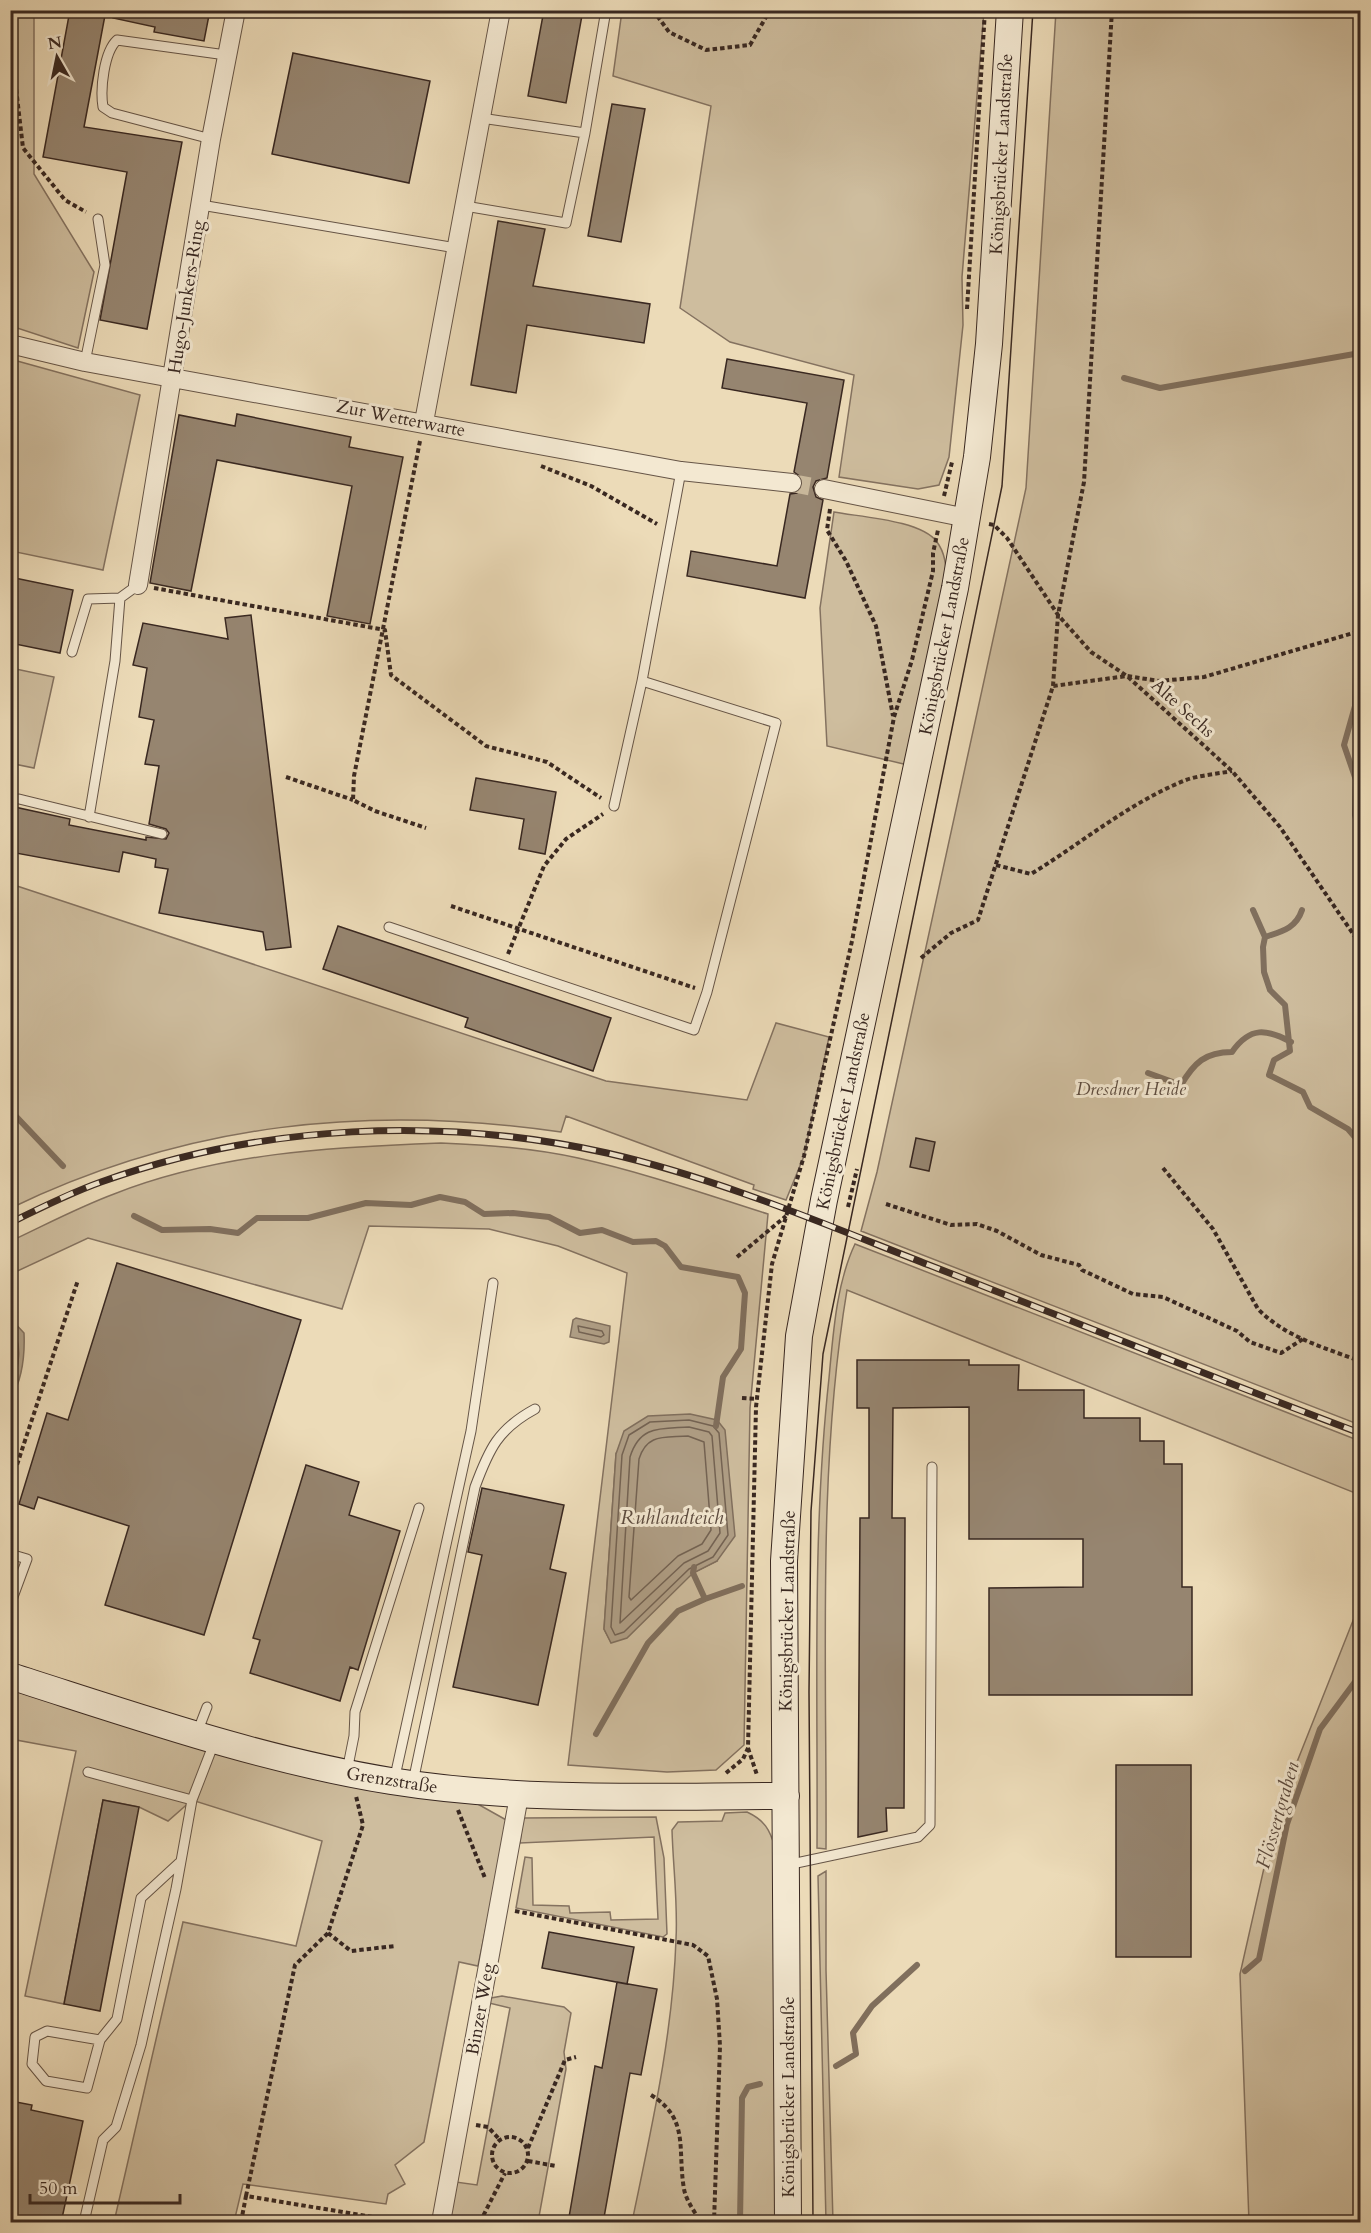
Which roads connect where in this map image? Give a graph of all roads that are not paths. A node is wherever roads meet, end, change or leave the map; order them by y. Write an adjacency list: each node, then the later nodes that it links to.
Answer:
1 (236, 10): 5 (street, Hugo-Junkers-Ring)
2 (501, 10): 6 (street)
3 (606, 10): 7 (lane)
4 (1010, 10): 20 (main road, Königsbrücker Landstraße)
5 (226, 55): 8 (street, Hugo-Junkers-Ring); 8 (lane)
6 (481, 118): 7 (lane); 10 (street)
7 (585, 133): 10 (lane)
8 (211, 139): 9 (street, Hugo-Junkers-Ring)
9 (201, 205): 12 (lane); 15 (street, Hugo-Junkers-Ring)
10 (465, 206): 12 (street)
11 (98, 219): 14 (lane)
12 (456, 248): 16 (street)
13 (10, 344): 14 (street, Zur Wetterwarte)
14 (85, 362): 15 (street, Zur Wetterwarte)
15 (173, 378): 16 (street, Zur Wetterwarte); 21 (street, Hugo-Junkers-Ring)
16 (424, 422): 17 (street, Zur Wetterwarte)
17 (681, 471): 18 (street, Zur Wetterwarte); 24 (lane)
18 (792, 483)
19 (825, 489): 20 (street)
20 (967, 518): 43 (main road, Königsbrücker Landstraße)
21 (138, 585): 22 (lane)
22 (120, 598): 23 (lane); 27 (lane)
23 (72, 652)
24 (642, 681): 26 (lane); 29 (lane)
25 (19, 799): 27 (lane)
26 (614, 806)
27 (89, 817): 28 (lane)
28 (162, 834)
29 (389, 927)
30 (493, 1283): 41 (lane)
31 (535, 1409): 41 (lane)
32 (932, 1467): 46 (lane)
33 (419, 1508): 40 (lane)
34 (10, 1554): 35 (lane)
35 (10, 1605)
36 (10, 1676): 38 (main road, Grenzstraße)
37 (207, 1707): 38 (lane)
38 (206, 1738): 40 (main road, Grenzstraße); 44 (lane)
39 (88, 1772): 44 (lane)
40 (349, 1774): 41 (main road, Grenzstraße)
41 (403, 1783): 42 (main road, Grenzstraße)
42 (519, 1796): 43 (main road, Grenzstraße); 49 (street, Binzer Weg)
43 (786, 1796): 46 (main road, Königsbrücker Landstraße)
44 (192, 1800): 45 (lane)
45 (179, 1863): 47 (lane); 48 (lane)
46 (787, 1865): 50 (main road, Königsbrücker Landstraße)
47 (100, 2040): 47 (lane)
48 (84, 2223)
49 (441, 2223)
50 (788, 2223)

